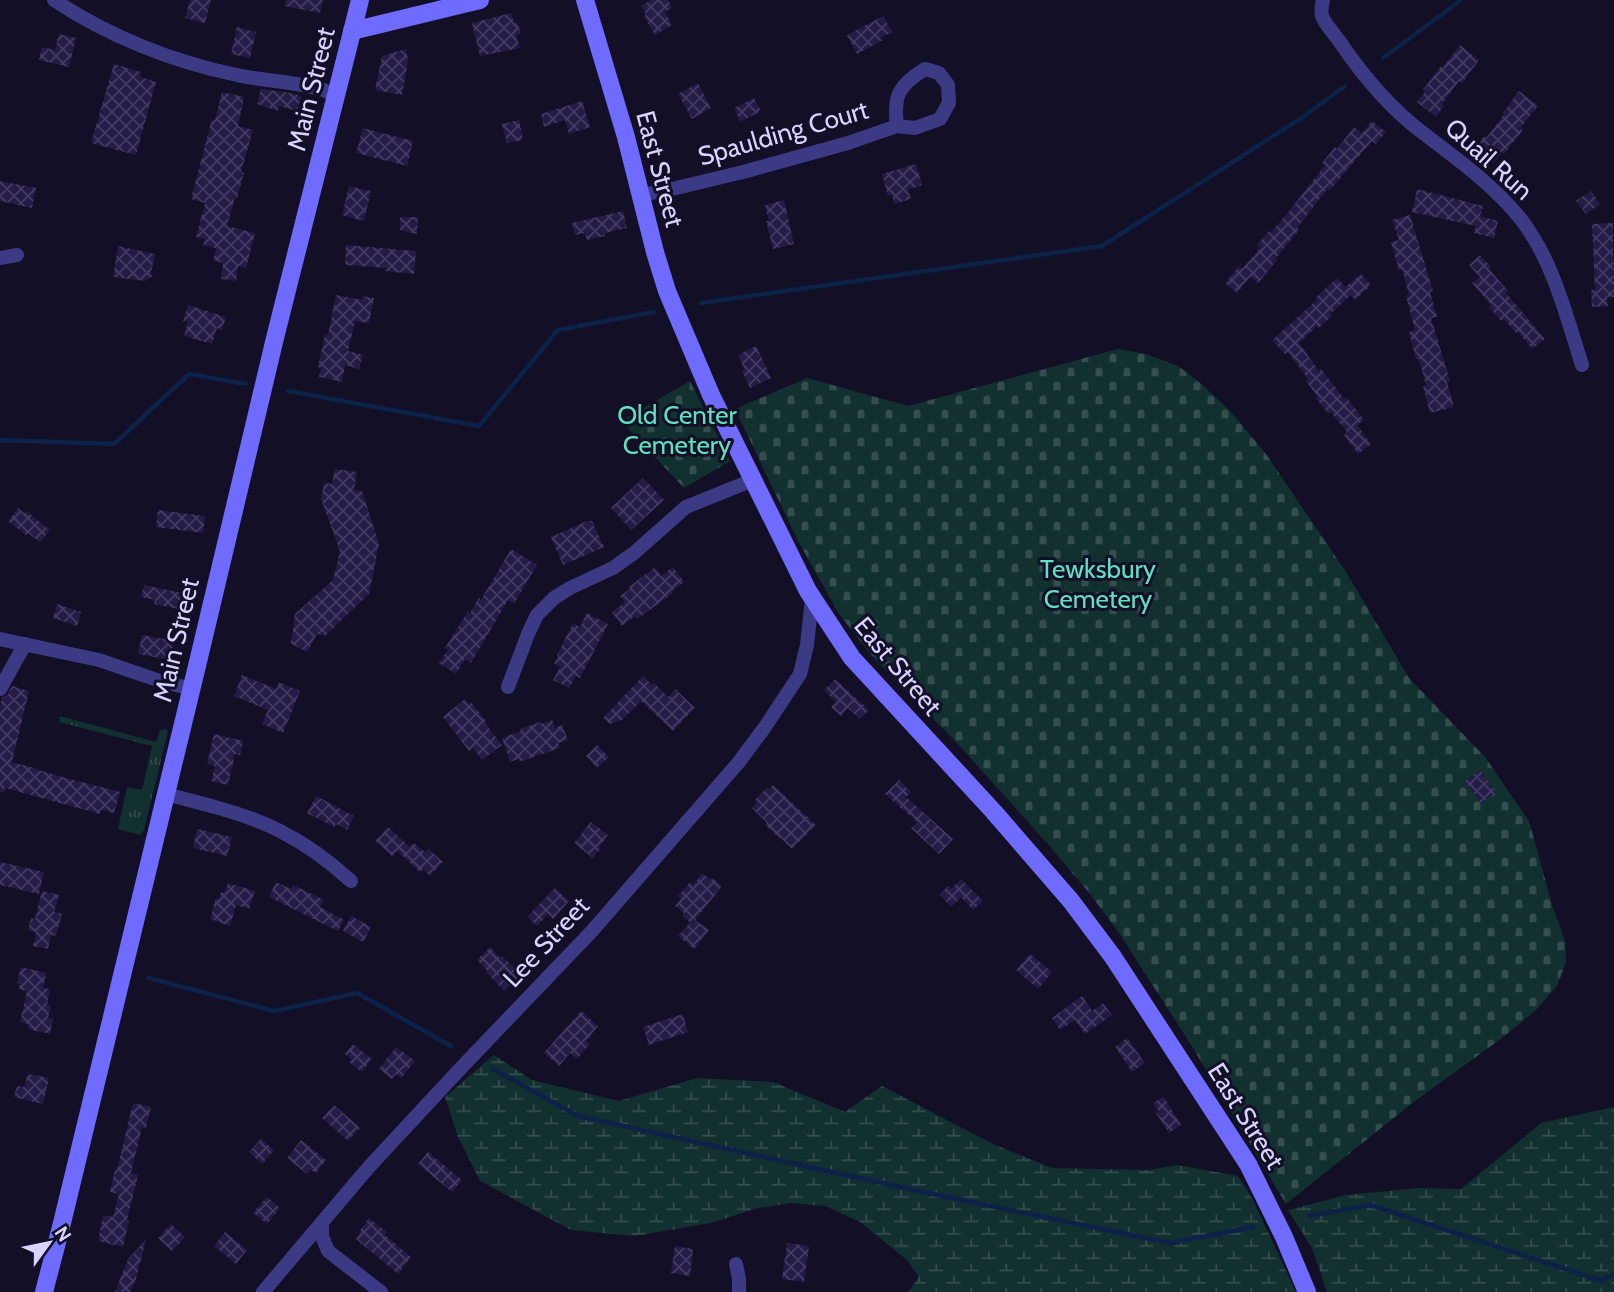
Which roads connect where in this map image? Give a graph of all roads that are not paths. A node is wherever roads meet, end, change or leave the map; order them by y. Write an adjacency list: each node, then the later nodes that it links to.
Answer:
1 (54, 0): 9 (street)
2 (360, 0): 8 (main road, Main Street)
3 (480, 0): 8 (main road)
4 (584, 0): 11 (main road, East Street)
5 (1311, 0): 7 (street, Quail Run)
6 (1323, 0): 7 (street)
7 (1322, 16): 14 (street, Quail Run)
8 (352, 31): 9 (main road, Main Street)
9 (336, 96): 21 (main road, Main Street)
10 (897, 126): 10 (street, Spaulding Court); 11 (street, Spaulding Court)
11 (640, 195): 15 (main road, East Street)
12 (17, 255): 13 (street)
13 (0, 258)
14 (1582, 365)
15 (753, 480): 16 (main road, East Street); 19 (street)
16 (812, 598): 24 (street, Lee Street); 30 (main road, East Street)
17 (0, 639): 18 (street)
18 (25, 644): 20 (street); 21 (street)
19 (508, 687)
20 (0, 689)
21 (192, 689): 22 (main road, Main Street)
22 (166, 794): 23 (street); 26 (main road, Main Street)
23 (351, 881)
24 (322, 1223): 27 (street, Lee Street); 28 (street)
25 (736, 1264): 29 (street)
26 (44, 1292)
27 (263, 1292)
28 (380, 1292)
29 (739, 1292)
30 (1307, 1292)

